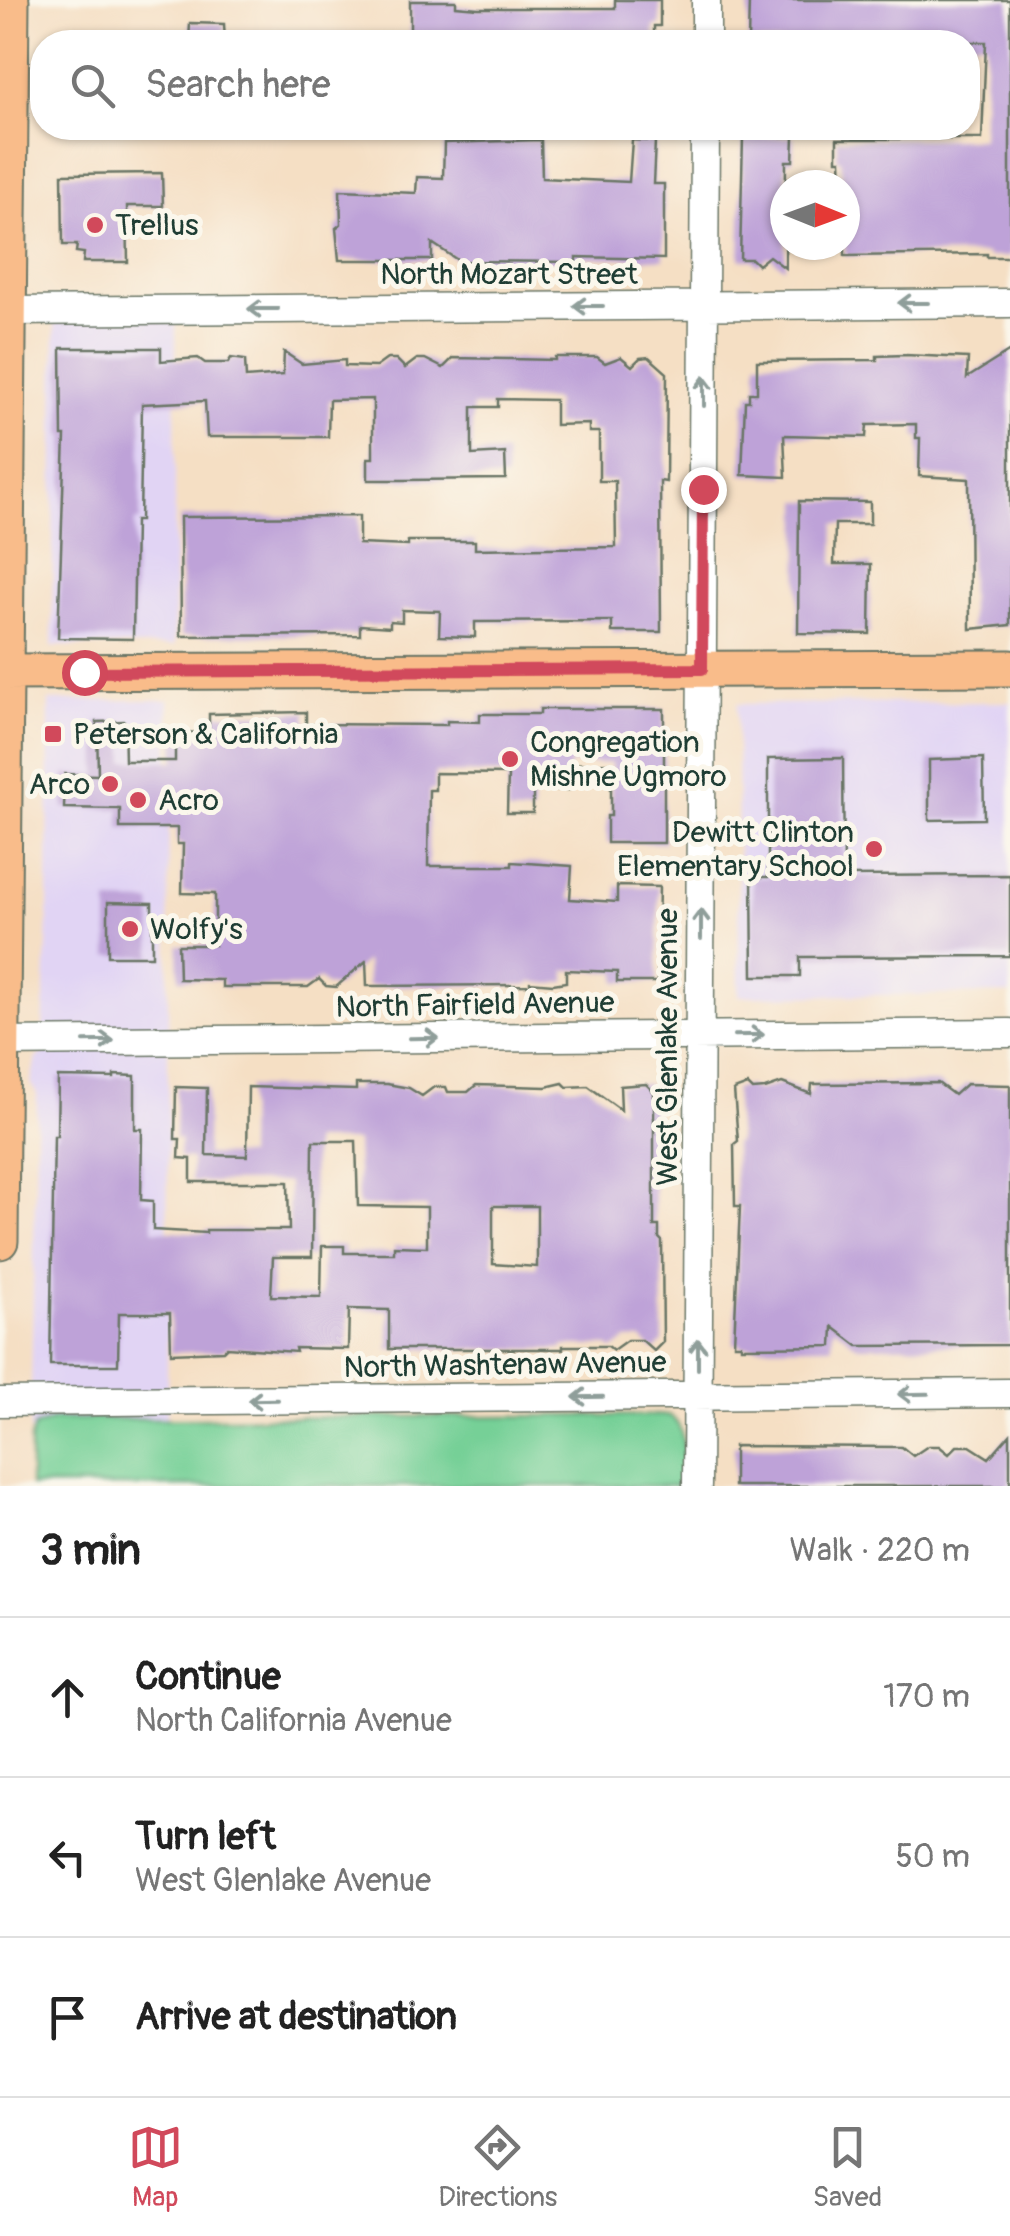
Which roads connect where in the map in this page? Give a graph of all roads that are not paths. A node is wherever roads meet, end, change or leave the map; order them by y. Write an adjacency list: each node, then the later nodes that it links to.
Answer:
1 (12, 0): 7 (main road)
2 (706, 0): 3 (street)
3 (706, 30)
4 (706, 140): 6 (street, West Glenlake Avenue)
5 (1010, 303): 6 (street, North Mozart Street, one-way to 6)
6 (704, 305): 7 (street, North Mozart Street, one-way to 7); 9 (street, West Glenlake Avenue, one-way to 6)
7 (9, 311): 10 (main road)
8 (1010, 668): 9 (main road)
9 (702, 669): 10 (main road); 12 (street, West Glenlake Avenue, one-way to 9)
10 (2, 672): 13 (main road)
11 (1010, 1033): 12 (street, North Fairfield Avenue, one-way to 11)
12 (700, 1036): 13 (street, North Fairfield Avenue, one-way to 12); 16 (street, West Glenlake Avenue, one-way to 12)
13 (1, 1042): 14 (main road)
14 (0, 1240)
15 (1010, 1393): 16 (street, North Washtenaw Avenue, one-way to 16)
16 (698, 1396): 17 (street, North Washtenaw Avenue, one-way to 17); 18 (street, West Glenlake Avenue)
17 (0, 1402)
18 (697, 1486)

